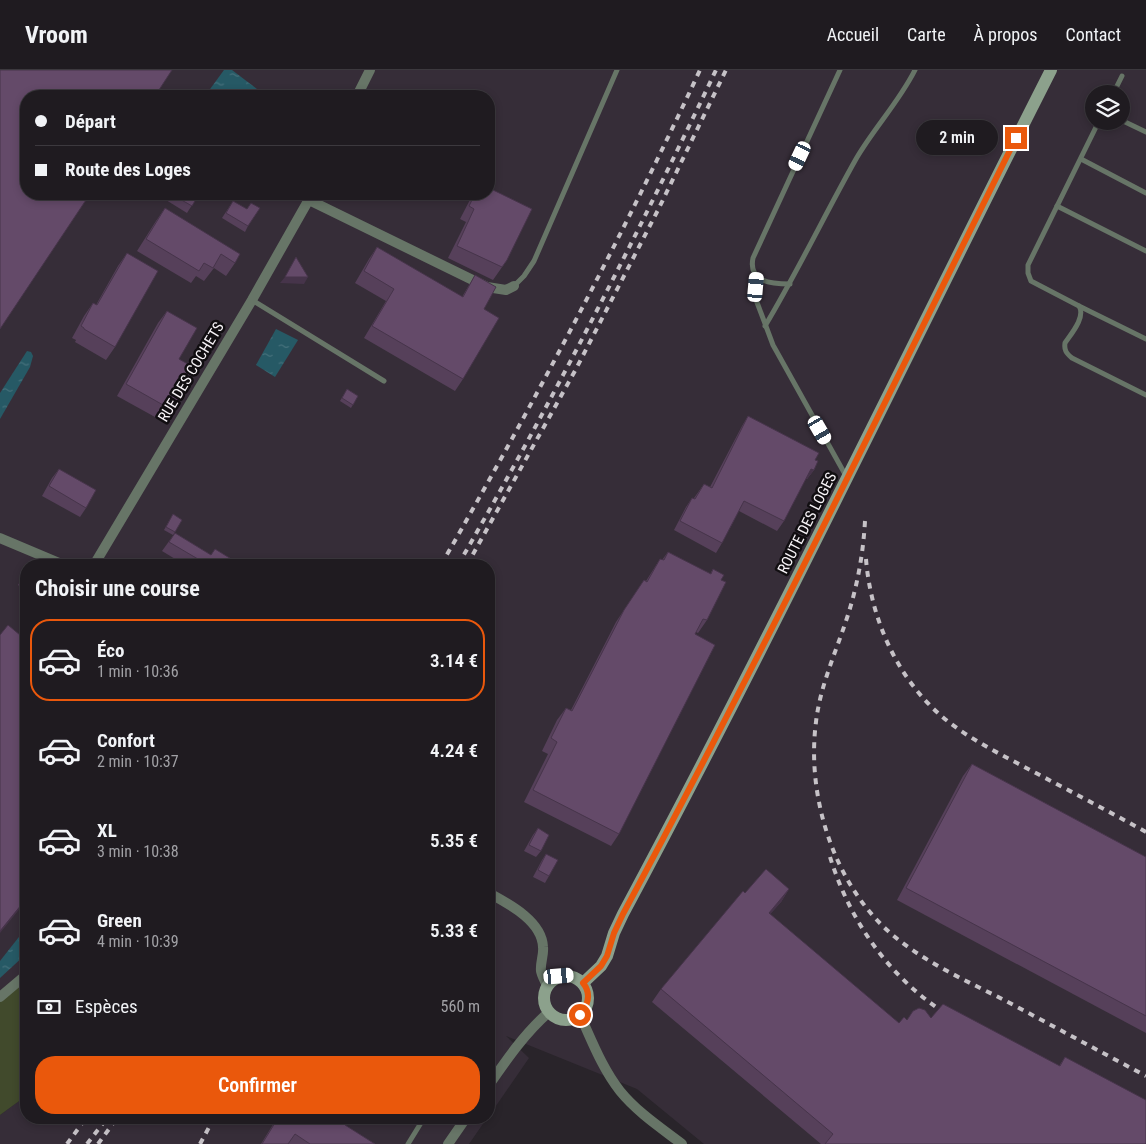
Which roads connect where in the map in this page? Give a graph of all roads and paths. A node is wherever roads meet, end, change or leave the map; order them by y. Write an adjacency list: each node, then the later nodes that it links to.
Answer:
1 (370, 70): 8 (street)
2 (617, 70): 20 (lane)
3 (840, 70): 18 (lane)
4 (915, 70): 19 (lane)
5 (1051, 70): 27 (street, ROUTE DES LOGES)
6 (1122, 76): 7 (lane)
7 (1118, 85)
8 (360, 90)
9 (1130, 124): 11 (lane)
10 (1095, 130): 12 (lane)
11 (1146, 132)
12 (1080, 159): 13 (lane); 16 (lane)
13 (1146, 193)
14 (308, 200): 21 (street, RUE DES COCHETS)
15 (316, 200): 20 (street)
16 (1057, 206): 17 (lane); 22 (lane)
17 (1146, 251)
18 (757, 276): 19 (lane); 23 (lane)
19 (790, 284): 23 (lane)
20 (514, 286)
21 (252, 300): 25 (lane); 30 (street, RUE DES COCHETS)
22 (1079, 306): 24 (lane); 26 (lane)
23 (765, 326): 27 (lane)
24 (1146, 339)
25 (384, 381)
26 (1146, 395)
27 (848, 478): 33 (street, ROUTE DES LOGES)
28 (0, 538): 29 (street)
29 (50, 559)
30 (98, 559)
31 (495, 896): 34 (street)
32 (20, 979): 35 (street)
33 (583, 983): 34 (street); 37 (street)
34 (547, 986): 36 (street)
35 (0, 997)
36 (549, 1012): 37 (street); 38 (street)
37 (580, 1015): 43 (street)
38 (495, 1077)
39 (420, 1124): 41 (lane)
40 (462, 1124): 42 (street)
41 (408, 1144)
42 (448, 1144)
43 (682, 1144)

